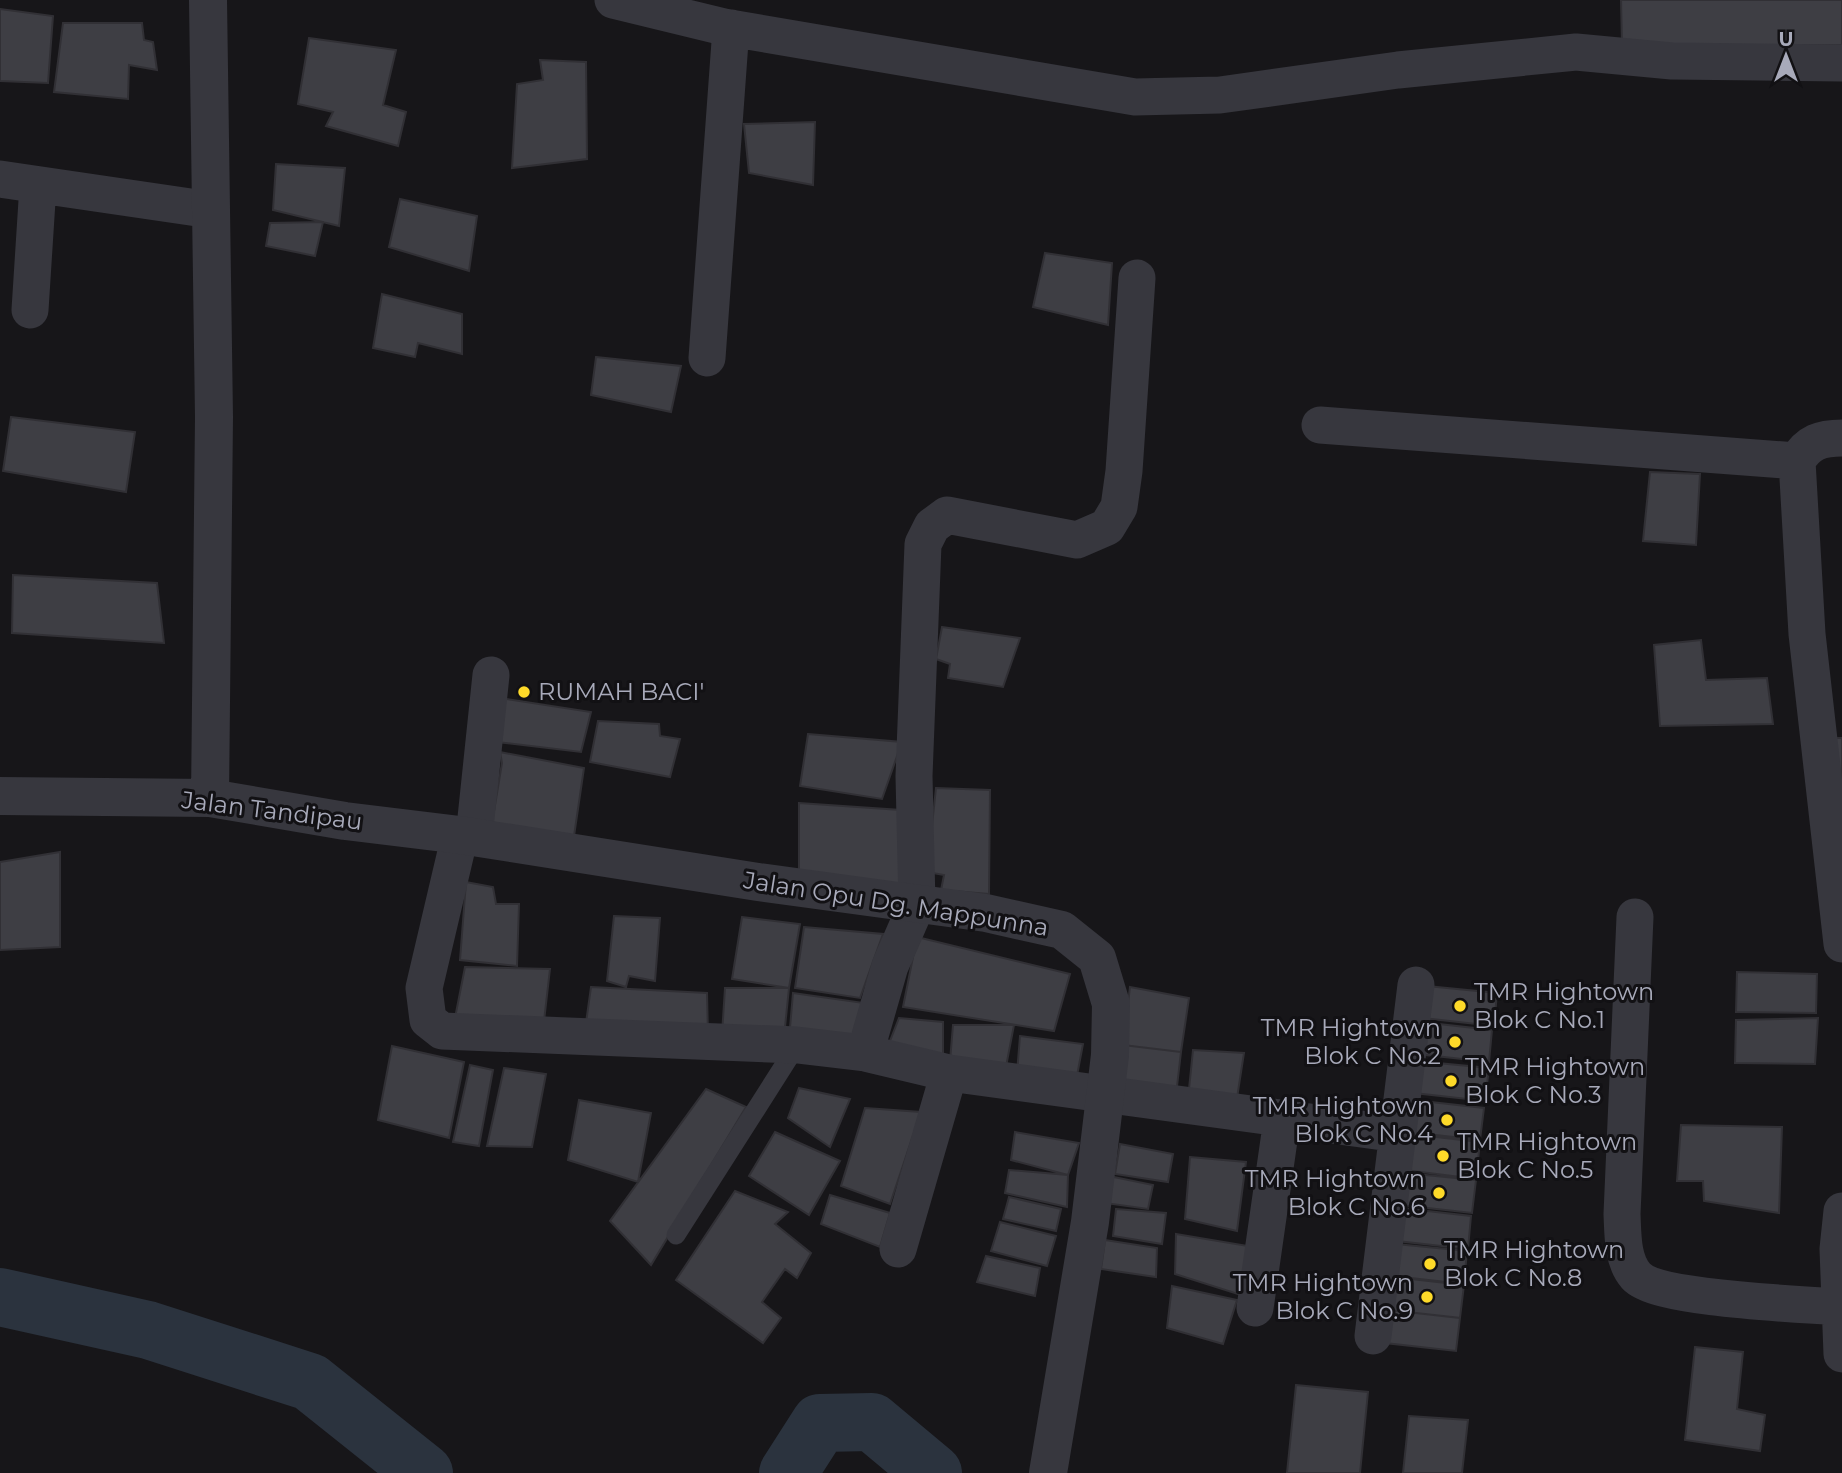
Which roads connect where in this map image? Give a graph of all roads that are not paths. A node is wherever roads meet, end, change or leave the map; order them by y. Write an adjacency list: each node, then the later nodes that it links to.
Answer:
1 (208, 0): 7 (street)
2 (613, 0): 3 (street)
3 (731, 28): 4 (street); 10 (street)
4 (1842, 63)
5 (0, 179): 6 (street)
6 (38, 185): 7 (street); 9 (street)
7 (211, 210): 16 (street)
8 (1137, 278): 18 (street)
9 (30, 310)
10 (707, 358)
11 (1320, 425): 13 (street)
12 (1842, 439): 13 (street)
13 (1797, 461): 20 (street)
14 (491, 675): 17 (street)
15 (0, 796): 16 (street, Jalan Tandipau)
16 (211, 798): 17 (street, Jalan Tandipau)
17 (467, 836): 18 (street, Jalan Opu Dg. Mappunna); 22 (street)
18 (917, 904): 23 (street); 25 (street, Jalan Opu Dg. Mappunna)
19 (1635, 917): 31 (street)
20 (1842, 944)
21 (1416, 985): 27 (street)
22 (797, 1045): 23 (street); 29 (lane)
23 (865, 1053): 24 (street)
24 (949, 1073): 25 (street); 30 (street)
25 (1105, 1095): 26 (street); 35 (street, Jalan Opu Dg. Mappunna)
26 (1282, 1119): 27 (street); 32 (street)
27 (1398, 1134): 33 (street)
28 (1842, 1211): 31 (street)
29 (676, 1235)
30 (898, 1249)
31 (1838, 1307): 34 (street)
32 (1255, 1308)
33 (1373, 1336)
34 (1842, 1354)
35 (1048, 1473)

